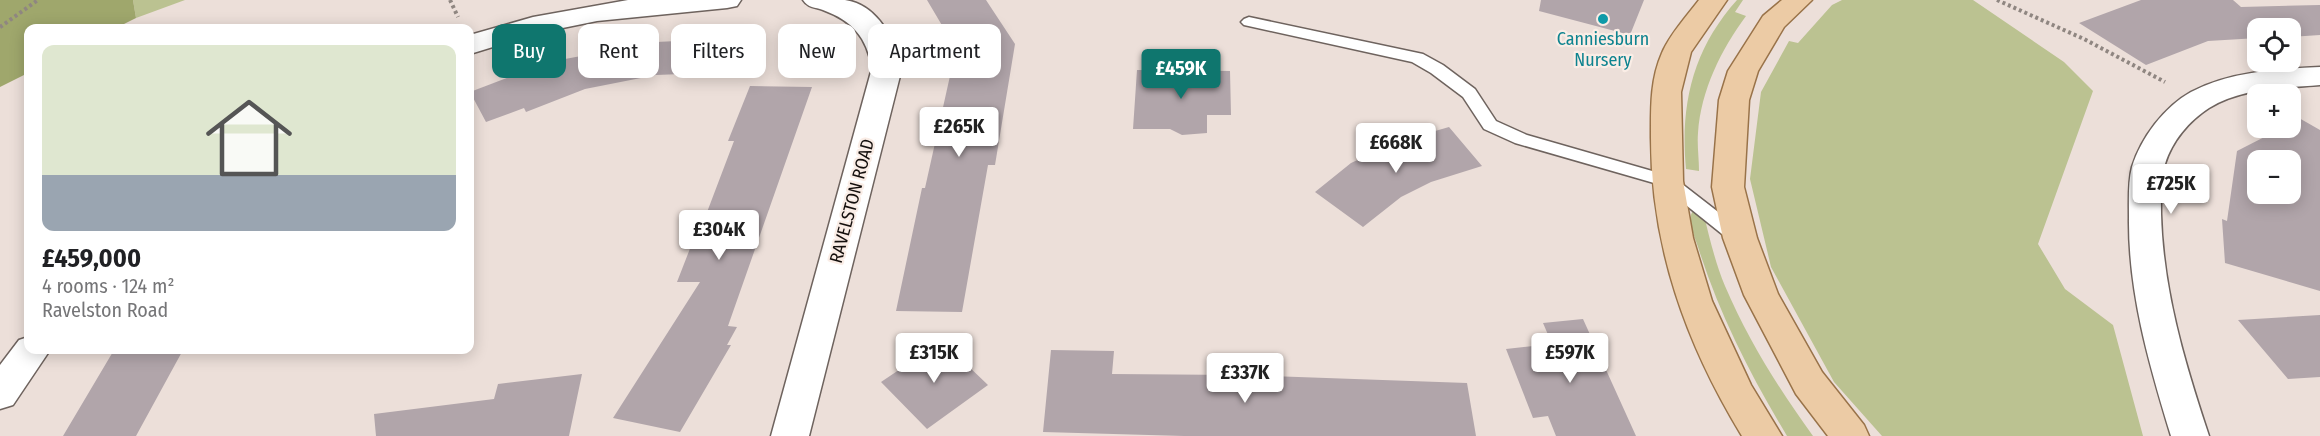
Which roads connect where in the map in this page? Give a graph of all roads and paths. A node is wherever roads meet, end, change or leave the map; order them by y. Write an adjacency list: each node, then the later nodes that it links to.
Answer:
1 (39, 0): 10 (path)
2 (450, 0): 9 (path)
3 (727, 0): 11 (street)
4 (817, 0): 18 (street, RAVELSTON ROAD)
5 (1713, 0): 14 (main road)
6 (1798, 0): 15 (main road)
7 (1997, 0): 13 (path)
8 (1250, 22): 14 (lane)
9 (461, 24)
10 (0, 27)
11 (474, 34)
12 (2320, 76): 13 (street)
13 (2200, 100): 21 (street)
14 (1667, 181): 15 (lane); 19 (main road)
15 (1740, 238): 20 (main road)
16 (29, 354): 17 (street)
17 (0, 394)
18 (790, 436)
19 (1763, 436)
20 (1850, 436)
21 (2190, 436)

